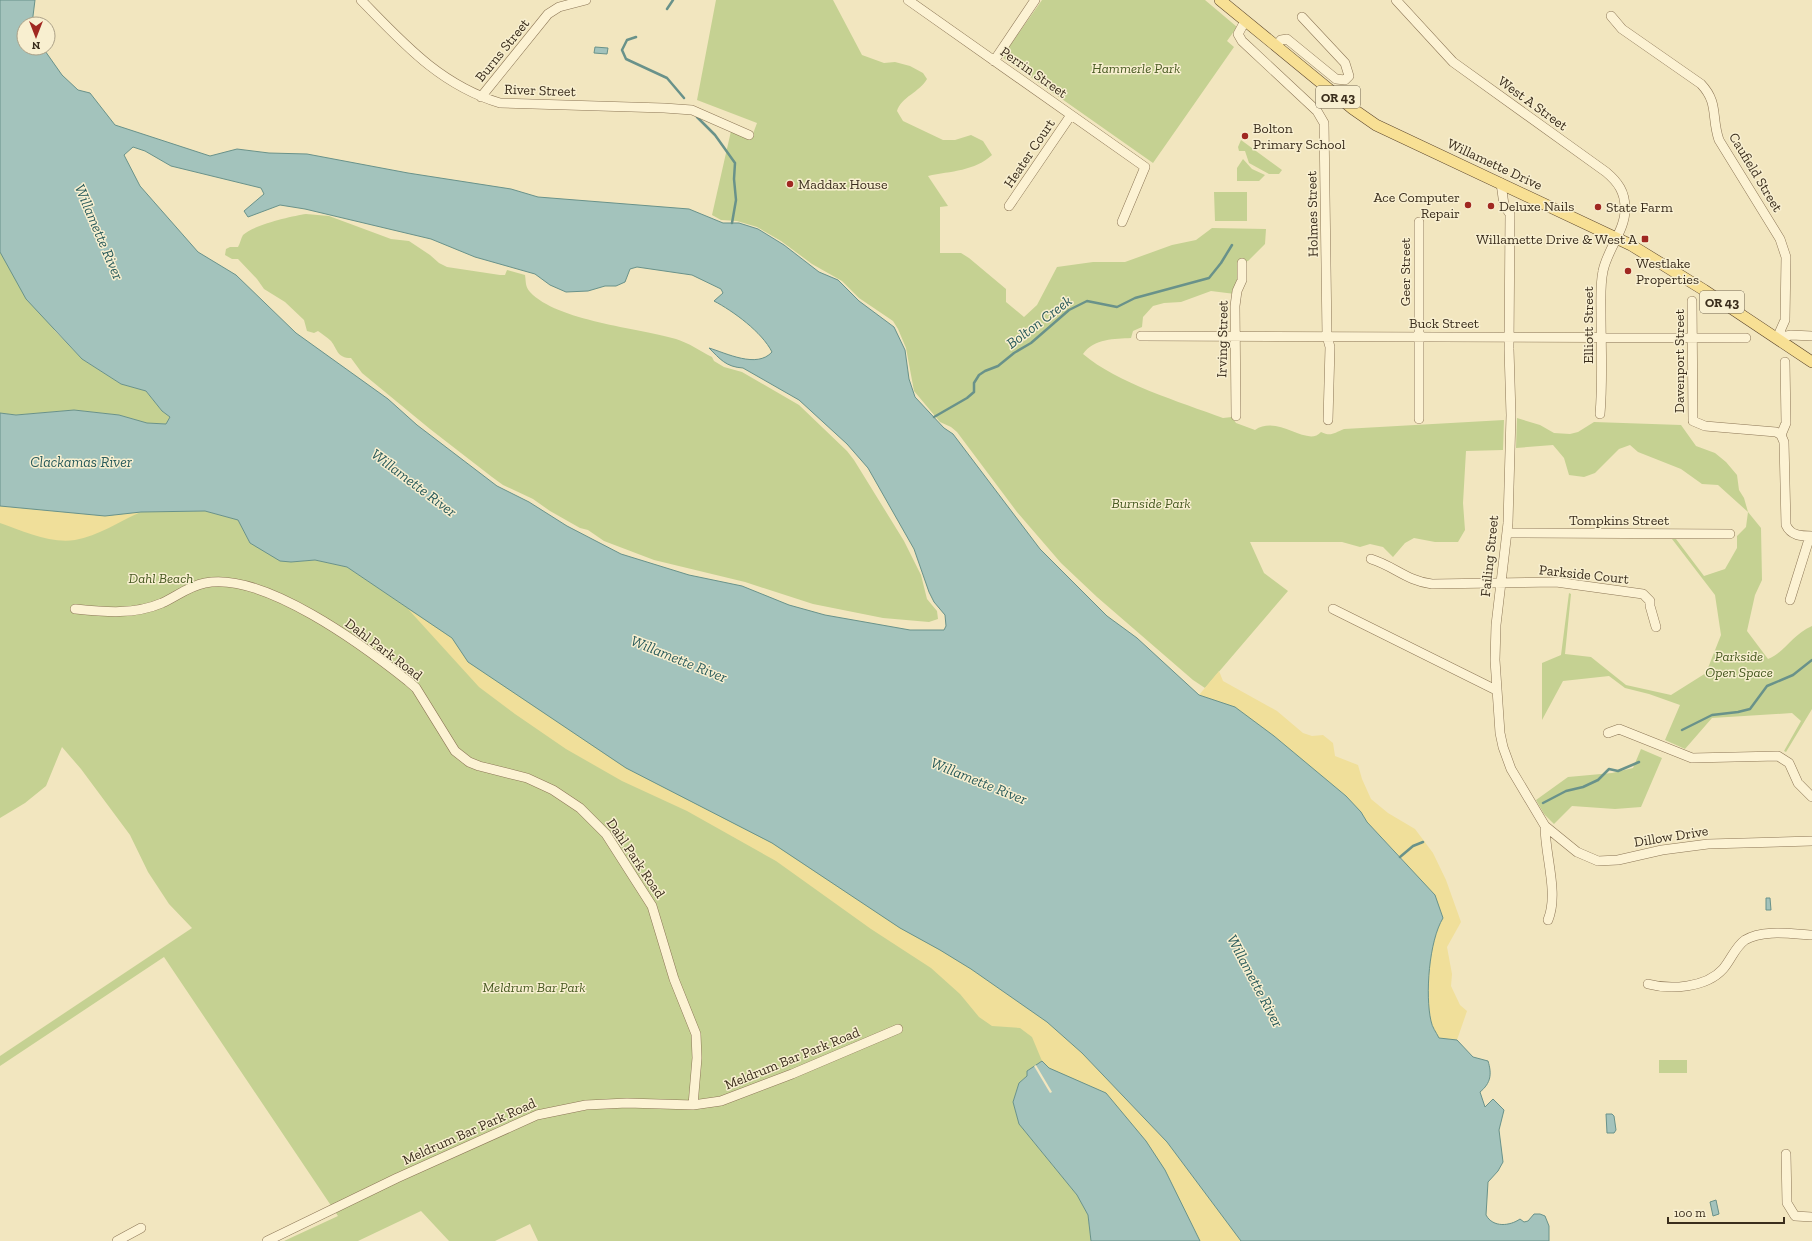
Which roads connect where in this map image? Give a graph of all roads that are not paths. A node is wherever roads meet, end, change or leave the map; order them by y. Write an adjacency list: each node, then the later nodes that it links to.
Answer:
1 (361, 0): 12 (street, River Street)
2 (586, 0): 12 (street, Burns Street)
3 (908, 0): 11 (street, Perrin Street)
4 (1035, 0): 11 (street)
5 (1220, 0): 9 (main road, Willamette Drive / OR 43)
6 (1396, 0): 19 (street, West A Street)
7 (1611, 16): 31 (street, Caufield Street)
8 (1302, 17): 10 (street)
9 (1246, 21): 10 (main road, Willamette Drive / OR 43); 24 (street, Holmes Street)
10 (1276, 46): 15 (main road, Willamette Drive / OR 43)
11 (994, 61): 13 (street, Perrin Street)
12 (481, 97): 14 (street, River Street)
13 (1072, 115): 16 (street, Heater Court); 17 (street, Perrin Street)
14 (749, 135)
15 (1501, 184): 19 (main road, Willamette Drive / OR 43); 27 (street, Failing Street)
16 (1009, 206)
17 (1122, 222)
18 (1419, 222): 26 (street, Geer Street)
19 (1616, 237): 28 (street, Elliott Street); 31 (main road, Willamette Drive / OR 43)
20 (1242, 263): 23 (street, Irving Street)
21 (1692, 301): 29 (street, Davenport Street)
22 (1141, 336): 23 (street, Buck Street)
23 (1235, 336): 24 (street, Buck Street); 35 (street, Irving Street)
24 (1327, 336): 26 (street, Buck Street); 37 (street, Holmes Street)
25 (1812, 336): 31 (street)
26 (1418, 337): 27 (street, Buck Street); 36 (street, Geer Street)
27 (1510, 338): 28 (street, Buck Street); 39 (street, Failing Street)
28 (1601, 338): 29 (street, Buck Street); 34 (street, Elliott Street)
29 (1692, 338): 30 (street, Buck Street); 38 (street, Davenport Street)
30 (1746, 338)
31 (1777, 338): 33 (main road, Willamette Drive / OR 43)
32 (1785, 362): 38 (street)
33 (1812, 362)
34 (1600, 414)
35 (1236, 416)
36 (1419, 419)
37 (1328, 420)
38 (1781, 435): 41 (street)
39 (1507, 533): 40 (street, Tompkins Street); 43 (street, Failing Street)
40 (1730, 534)
41 (1811, 536): 44 (street)
42 (1371, 559): 43 (street, Parkside Court)
43 (1501, 584): 47 (street, Parkside Court); 48 (street, Failing Street)
44 (1790, 600)
45 (1333, 608): 48 (street)
46 (75, 609): 57 (street, Dahl Park Road)
47 (1656, 627)
48 (1496, 690): 51 (street, Failing Street)
49 (1608, 733): 50 (street)
50 (1812, 797)
51 (1546, 826): 52 (street, Dillow Drive); 53 (street)
52 (1812, 840)
53 (1548, 920)
54 (1812, 935): 55 (street)
55 (1648, 984)
56 (898, 1029): 57 (street, Meldrum Bar Park Road)
57 (693, 1105): 62 (street, Meldrum Bar Park Road)
58 (1786, 1154): 59 (street)
59 (1812, 1217)
60 (141, 1228): 61 (street)
61 (117, 1241)
62 (267, 1241)

